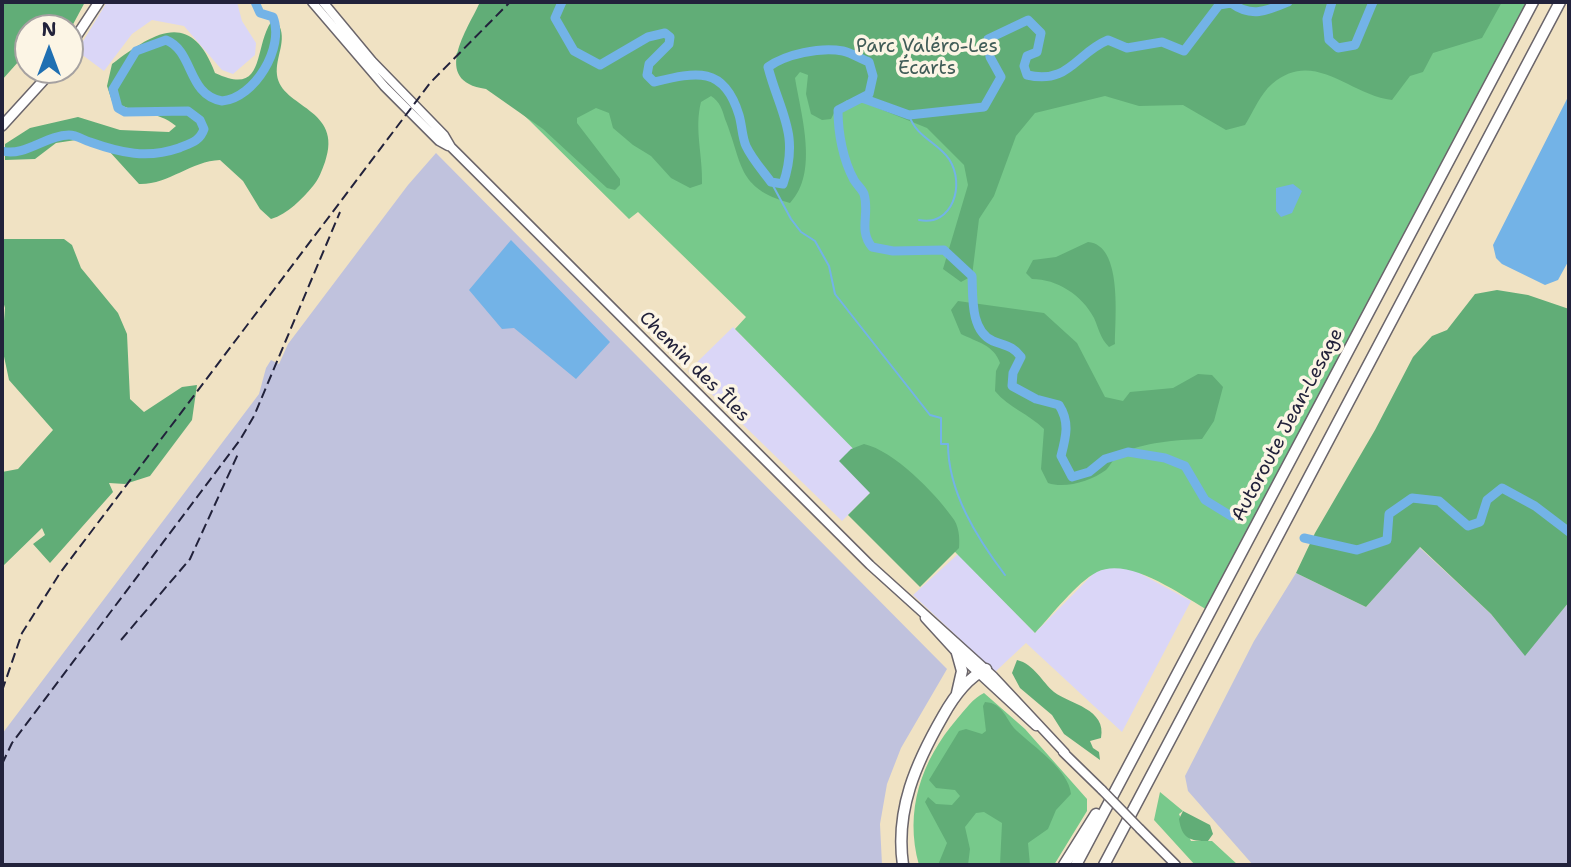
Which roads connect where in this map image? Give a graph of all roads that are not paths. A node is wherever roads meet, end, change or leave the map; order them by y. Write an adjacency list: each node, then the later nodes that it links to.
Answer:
1 (99, 2): 6 (main road)
2 (312, 2): 9 (main road, Chemin des Îles)
3 (323, 2): 9 (main road, Chemin des Îles)
4 (1533, 2): 15 (highway, Autoroute Jean-Lesage)
5 (1560, 2): 21 (highway)
6 (84, 25)
7 (40, 84): 8 (main road)
8 (2, 126)
9 (451, 147): 10 (main road, Chemin des Îles)
10 (916, 608): 11 (main road, Chemin des Îles); 12 (main road, Chemin des Îles)
11 (957, 653): 12 (main road, Chemin des Îles); 13 (highway)
12 (982, 673): 13 (highway); 14 (highway); 22 (main road, Chemin des Îles, bridge)
13 (957, 694): 14 (highway)
14 (943, 716): 16 (highway)
15 (1135, 751): 19 (highway); 20 (highway, Autoroute Jean-Lesage)
16 (902, 841): 17 (highway); 18 (highway)
17 (904, 865)
18 (910, 865)
19 (1064, 865)
20 (1076, 865)
21 (1107, 865)
22 (1176, 865)

